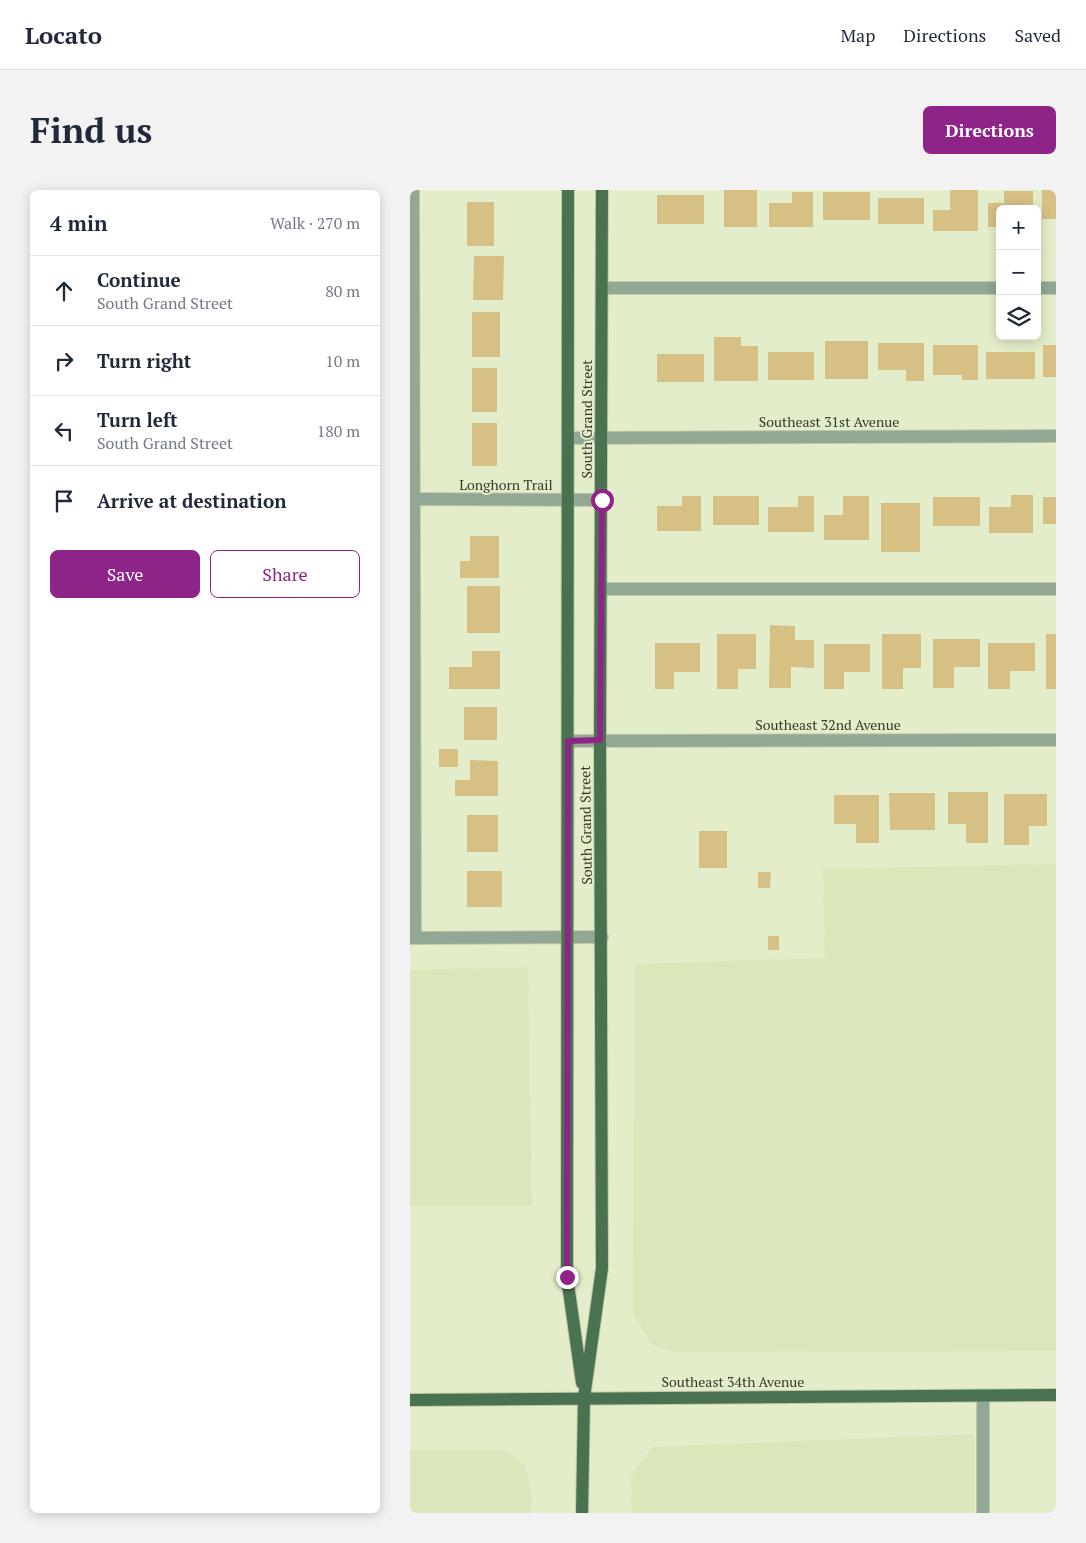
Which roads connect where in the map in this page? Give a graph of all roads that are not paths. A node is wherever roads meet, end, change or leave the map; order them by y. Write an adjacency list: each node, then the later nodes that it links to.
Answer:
1 (413, 190): 11 (street)
2 (568, 190): 10 (main road, South Grand Street)
3 (602, 190): 4 (main road, South Grand Street)
4 (602, 288): 5 (street); 9 (main road, South Grand Street)
5 (996, 288)
6 (1041, 288): 7 (street)
7 (1056, 288)
8 (1056, 436): 9 (street, Southeast 31st Avenue)
9 (602, 437): 10 (street, Southeast 31st Avenue); 13 (main road, South Grand Street)
10 (569, 438): 12 (main road, South Grand Street)
11 (412, 499): 12 (street, Longhorn Trail); 21 (street)
12 (569, 500): 13 (street, Longhorn Trail); 18 (main road, South Grand Street)
13 (602, 500): 14 (main road, South Grand Street)
14 (601, 589): 15 (street); 16 (main road, South Grand Street)
15 (1056, 589)
16 (600, 740): 17 (street, Southeast 32nd Avenue); 18 (street, Southeast 32nd Avenue); 20 (main road, South Grand Street)
17 (1056, 740)
18 (568, 741): 19 (main road, South Grand Street)
19 (568, 937): 20 (street); 21 (street); 24 (main road, South Grand Street)
20 (602, 937): 24 (main road, South Grand Street)
21 (413, 938)
22 (1056, 1395): 23 (main road, Southeast 34th Avenue)
23 (983, 1396): 24 (main road, Southeast 34th Avenue); 27 (street)
24 (584, 1398): 25 (main road, Southeast 34th Avenue); 26 (main road, South Grand Street)
25 (410, 1400)
26 (582, 1513)
27 (983, 1513)

